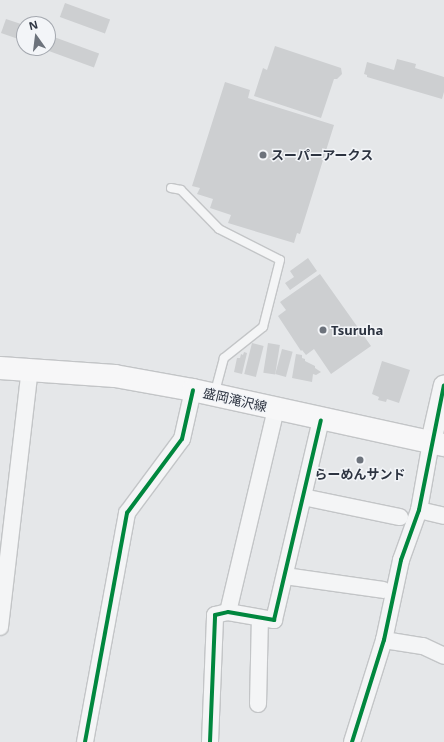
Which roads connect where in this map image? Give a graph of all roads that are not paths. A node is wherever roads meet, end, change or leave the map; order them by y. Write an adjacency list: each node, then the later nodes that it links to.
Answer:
1 (171, 188): 6 (lane)
2 (0, 368): 3 (main road, 盛岡滝沢線)
3 (30, 369): 5 (main road, 盛岡滝沢線); 18 (street)
4 (444, 385): 9 (street)
5 (193, 390): 6 (main road, 盛岡滝沢線); 22 (street)
6 (214, 395): 7 (main road, 盛岡滝沢線)
7 (276, 409): 8 (main road, 盛岡滝沢線); 16 (street)
8 (321, 420): 9 (main road, 盛岡滝沢線); 10 (street)
9 (438, 444): 11 (street)
10 (303, 497): 13 (street); 14 (street)
11 (418, 510): 12 (street); 19 (street)
12 (444, 516)
13 (400, 517)
14 (285, 576): 15 (street); 17 (street)
15 (383, 590)
16 (228, 612): 17 (street); 23 (street)
17 (260, 618): 21 (street)
18 (0, 627)
19 (384, 640): 20 (street); 24 (street)
20 (444, 656)
21 (258, 704)
22 (86, 742)
23 (210, 742)
24 (352, 742)

